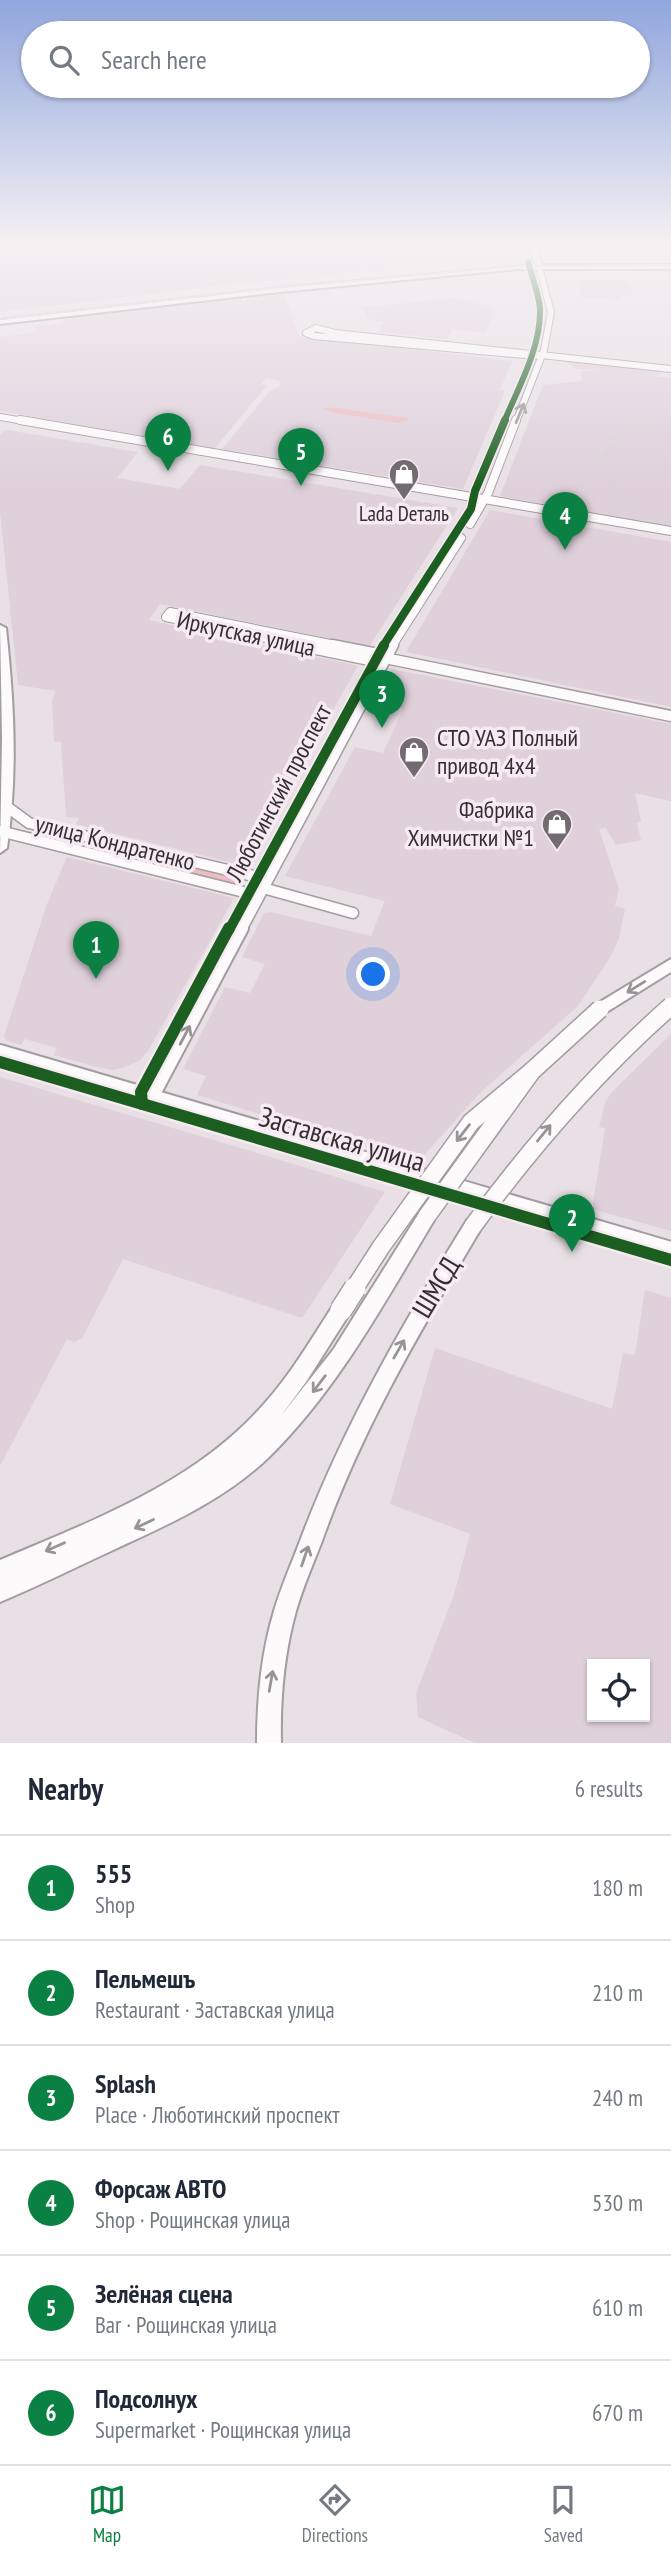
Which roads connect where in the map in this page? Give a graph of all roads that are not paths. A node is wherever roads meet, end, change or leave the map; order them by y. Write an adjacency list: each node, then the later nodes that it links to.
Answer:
1 (539, 325): 3 (street, Люботинский проспект)
2 (549, 325): 4 (street, Люботинский проспект)
3 (538, 332): 4 (street); 5 (street, Люботинский проспект)
4 (548, 332): 6 (street, Люботинский проспект)
5 (531, 355): 5 (street); 6 (street); 10 (street, Люботинский проспект)
6 (542, 355): 7 (street); 9 (street, Люботинский проспект, one-way to 6)
7 (671, 369)
8 (0, 420): 10 (street)
9 (485, 499): 10 (street); 11 (street); 13 (street, Люботинский проспект)
10 (472, 500): 13 (street, Люботинский проспект)
11 (671, 531)
12 (0, 628): 15 (main road)
13 (379, 658): 13 (street, Иркутская улица); 14 (street, Иркутская улица); 18 (street, Люботинский проспект); 19 (street, Люботинский проспект)
14 (671, 716)
15 (6, 806): 16 (main road); 18 (street, улица Кондратенко)
16 (1, 833): 17 (main road); 20 (street, улица Кондратенко)
17 (0, 848)
18 (257, 877): 19 (street); 20 (street, Люботинский проспект)
19 (263, 888): 20 (street); 21 (street); 27 (street, Люботинский проспект, one-way to 19)
20 (248, 893): 27 (street, Люботинский проспект)
21 (354, 913)
22 (671, 965): 26 (main road, ШМСД, one-way to 26, bridge)
23 (671, 1006): 32 (main road, ШМСД, one-way to 23, bridge)
24 (0, 1051): 27 (street, Заставская улица)
25 (0, 1062): 27 (street, Заставская улица)
26 (532, 1071): 30 (main road, one-way to 30, bridge); 31 (main road, ШМСД, one-way to 31, bridge)
27 (145, 1097): 28 (street, Заставская улица); 29 (street, Заставская улица)
28 (671, 1248)
29 (671, 1260)
30 (0, 1571)
31 (0, 1591)
32 (269, 1743)

